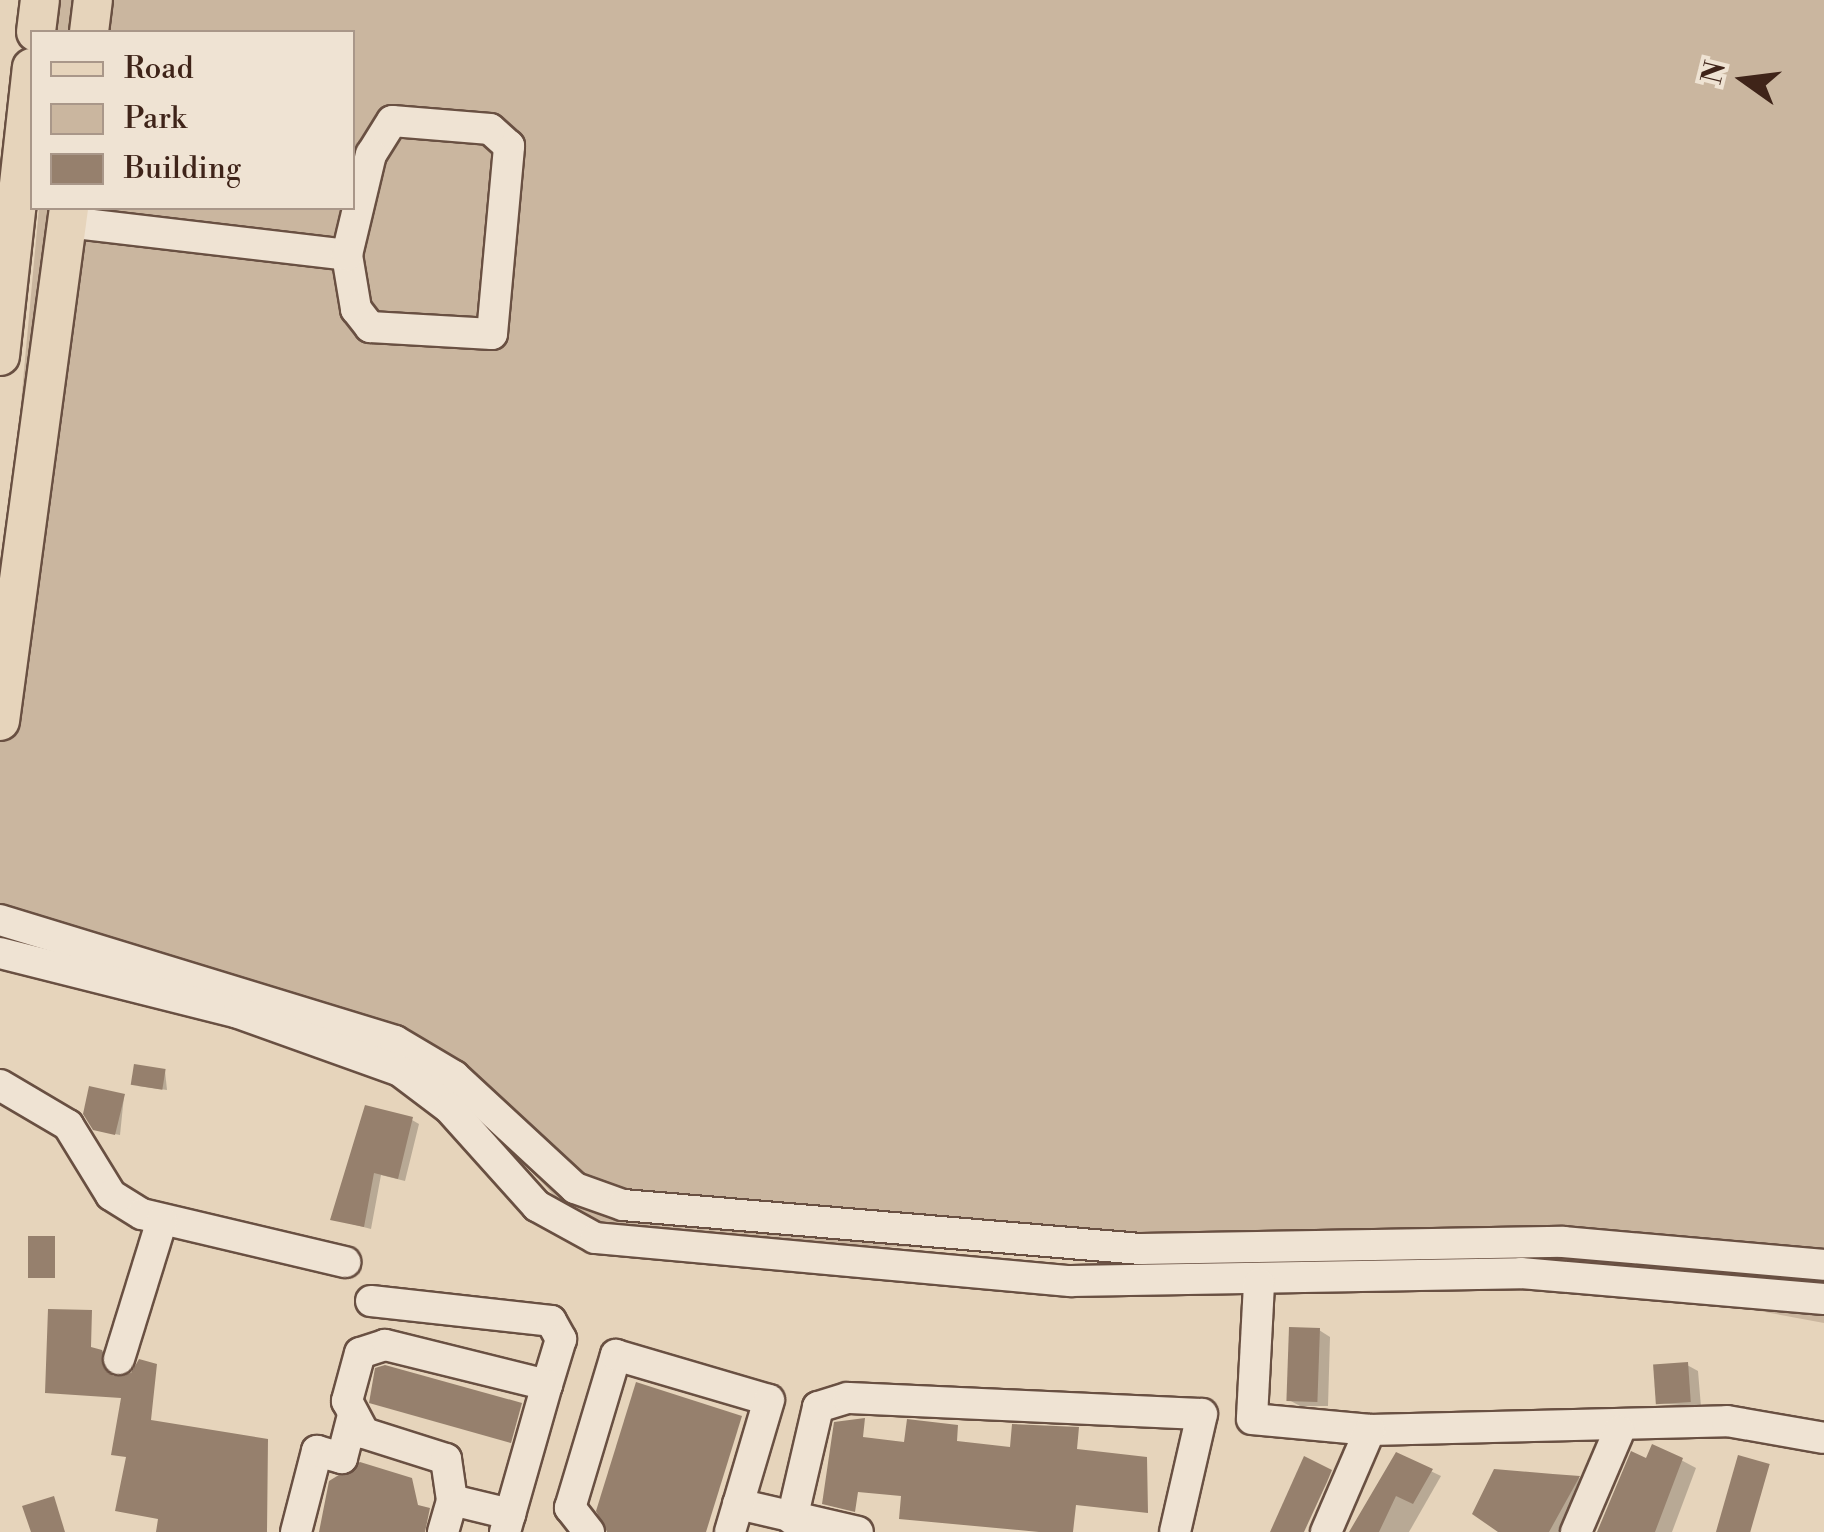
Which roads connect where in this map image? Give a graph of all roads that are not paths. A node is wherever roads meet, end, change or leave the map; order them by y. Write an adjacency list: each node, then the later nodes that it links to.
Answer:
1 (40, 0): 3 (main road)
2 (93, 0): 4 (main road)
3 (36, 30)
4 (89, 30)
5 (30, 86): 8 (main road)
6 (68, 215): 7 (street); 9 (main road)
7 (347, 255): 7 (street)
8 (0, 356)
9 (0, 721)
10 (0, 920): 15 (street)
11 (0, 953): 16 (street)
12 (0, 1084): 13 (street)
13 (162, 1220): 14 (street); 19 (street)
14 (345, 1262)
15 (1824, 1265)
16 (1258, 1284): 17 (street); 22 (street)
17 (1824, 1299)
18 (370, 1301): 20 (street)
19 (119, 1359)
20 (547, 1385): 21 (street); 28 (street)
21 (352, 1419): 25 (street); 29 (street)
22 (1370, 1430): 23 (street); 34 (street)
23 (1619, 1431): 24 (street); 35 (street)
24 (1824, 1438)
25 (452, 1500): 28 (street); 30 (street)
26 (734, 1518): 27 (street); 31 (street)
27 (792, 1519): 32 (street); 33 (street)
28 (508, 1523)
29 (296, 1532)
30 (443, 1532)
31 (589, 1532)
32 (858, 1532)
33 (1175, 1532)
34 (1326, 1532)
35 (1576, 1532)

